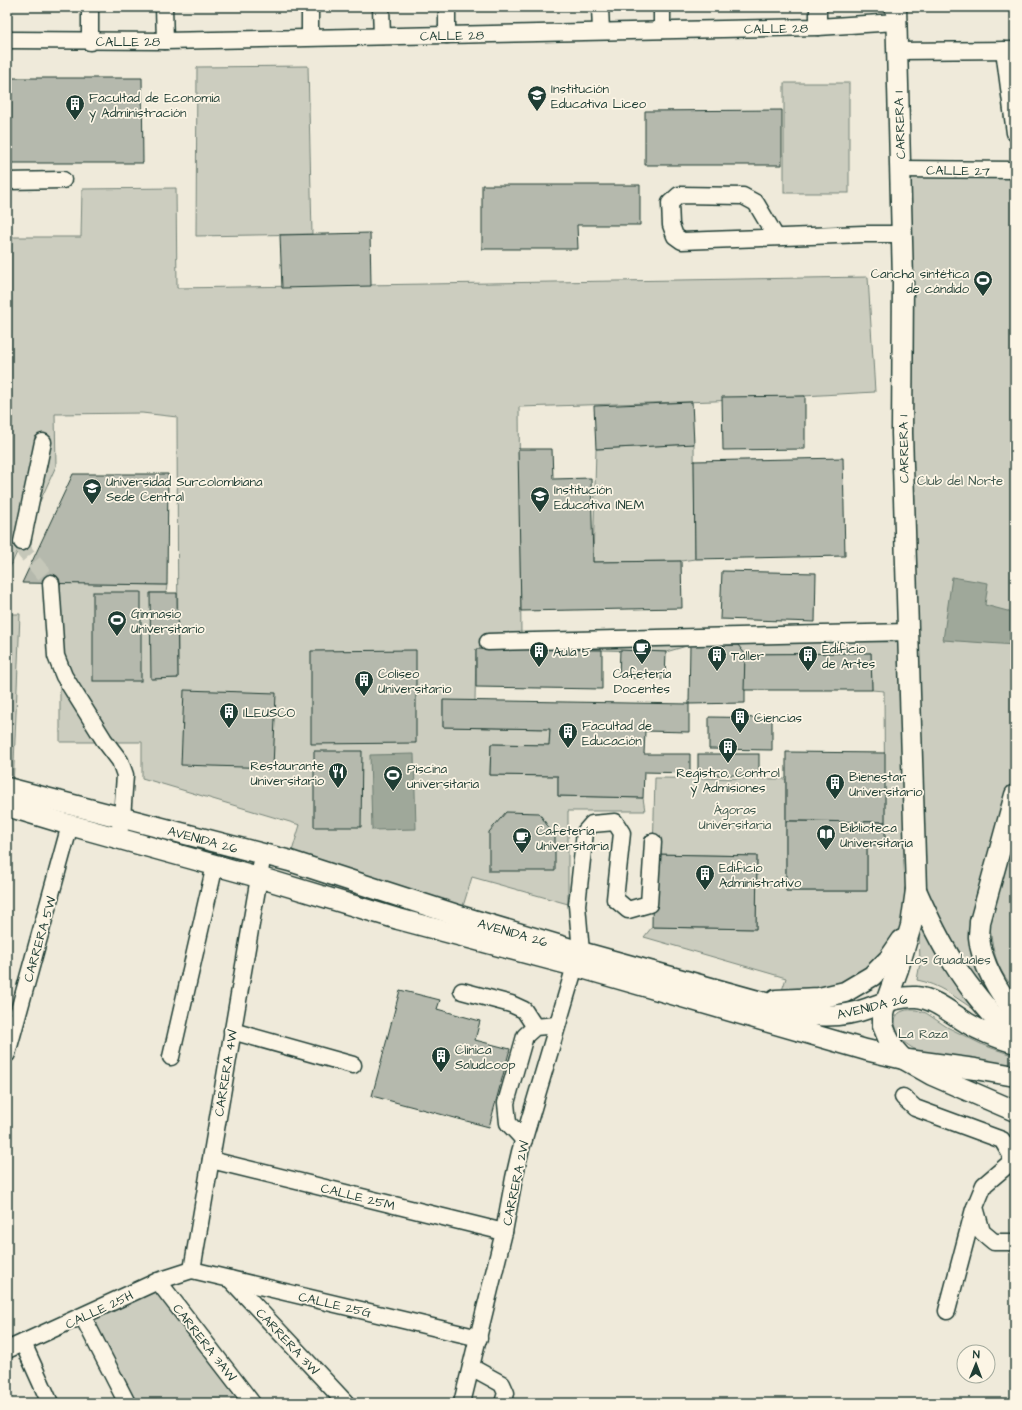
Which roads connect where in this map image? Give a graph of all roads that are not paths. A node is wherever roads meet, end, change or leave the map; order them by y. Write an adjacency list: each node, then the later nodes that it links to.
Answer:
1 (90, 7): 18 (street)
2 (164, 7): 17 (street)
3 (310, 7): 15 (street)
4 (381, 7): 14 (street)
5 (447, 7): 13 (street)
6 (600, 7): 12 (street)
7 (662, 7): 11 (street)
8 (818, 7): 10 (street)
9 (896, 15): 10 (street, CALLE 28); 20 (main road, CARRERA 1)
10 (818, 27): 11 (street, CALLE 28)
11 (662, 30): 12 (street, CALLE 28)
12 (601, 31): 13 (street, CALLE 28)
13 (447, 35): 14 (street, CALLE 28)
14 (382, 36): 15 (street, CALLE 28)
15 (310, 37): 17 (street, CALLE 28)
16 (7, 40): 18 (street, CALLE 28)
17 (164, 41): 18 (street, CALLE 28)
18 (90, 42)
19 (1010, 50): 20 (street); 21 (street)
20 (896, 51): 22 (main road, CARRERA 1)
21 (1015, 133)
22 (900, 169): 23 (street, CALLE 27); 26 (main road, CARRERA 1)
23 (1015, 170)
24 (63, 180): 25 (street)
25 (7, 181)
26 (902, 234): 27 (street); 31 (main road, CARRERA 1)
27 (776, 237): 27 (street)
28 (43, 442): 29 (street)
29 (22, 542)
30 (50, 583): 36 (street)
31 (909, 632): 32 (street); 43 (main road, CARRERA 1)
32 (488, 642)
33 (7, 788): 36 (main road, AVENIDA 26)
34 (1015, 795): 44 (main road)
35 (7, 806): 37 (main road, AVENIDA 26)
36 (122, 818): 38 (street); 40 (main road, AVENIDA 26)
37 (70, 825): 38 (main road, AVENIDA 26); 56 (street, CARRERA 5W)
38 (118, 838): 41 (main road, AVENIDA 26)
39 (653, 842): 46 (street)
40 (263, 854): 42 (street, CARRERA 4W); 46 (main road, AVENIDA 26)
41 (215, 865): 42 (main road, AVENIDA 26); 57 (street)
42 (258, 877): 46 (main road, AVENIDA 26); 54 (street, CARRERA 4W)
43 (916, 890): 45 (main road); 55 (main road)
44 (988, 893): 47 (main road); 51 (main road)
45 (911, 926): 49 (main road); 50 (main road)
46 (578, 959): 49 (main road, AVENIDA 26); 52 (street, CARRERA 2W); 58 (main road, AVENIDA 26)
47 (1015, 988)
48 (462, 991): 53 (street)
49 (753, 1000): 50 (main road, AVENIDA 26)
50 (886, 1002): 55 (main road, AVENIDA 26); 58 (main road)
51 (1015, 1012)
52 (558, 1025): 53 (street); 63 (street, CARRERA 2W)
53 (535, 1027): 63 (street)
54 (232, 1031): 59 (street); 64 (street, CARRERA 4W)
55 (1015, 1042)
56 (7, 1054)
57 (171, 1057)
58 (902, 1058): 60 (main road, AVENIDA 26); 62 (main road)
59 (353, 1065)
60 (1015, 1076)
61 (903, 1097): 65 (street)
62 (1015, 1111)
63 (524, 1140): 67 (street, CARRERA 2W)
64 (211, 1160): 67 (street, CALLE 25M); 69 (street, CARRERA 4W)
65 (1013, 1164): 66 (street)
66 (975, 1207): 68 (street); 72 (street)
67 (504, 1232): 74 (street, CARRERA 2W)
68 (1015, 1242)
69 (192, 1270): 70 (street, CALLE 25G); 71 (street, CALLE 25H)
70 (230, 1279): 74 (street, CALLE 25G); 81 (street, CARRERA 3W)
71 (158, 1282): 73 (street, CALLE 25H); 80 (street, CARRERA 3AW)
72 (947, 1311)
73 (83, 1316): 75 (street, CALLE 25H); 79 (street)
74 (479, 1338): 77 (street, CARRERA 2W)
75 (23, 1343): 76 (street, CALLE 25H); 78 (street)
76 (7, 1350)
77 (471, 1367): 82 (street, CARRERA 2W); 83 (street)
78 (50, 1403)
79 (127, 1403)
80 (252, 1403)
81 (346, 1403)
82 (462, 1403)
83 (503, 1403)

